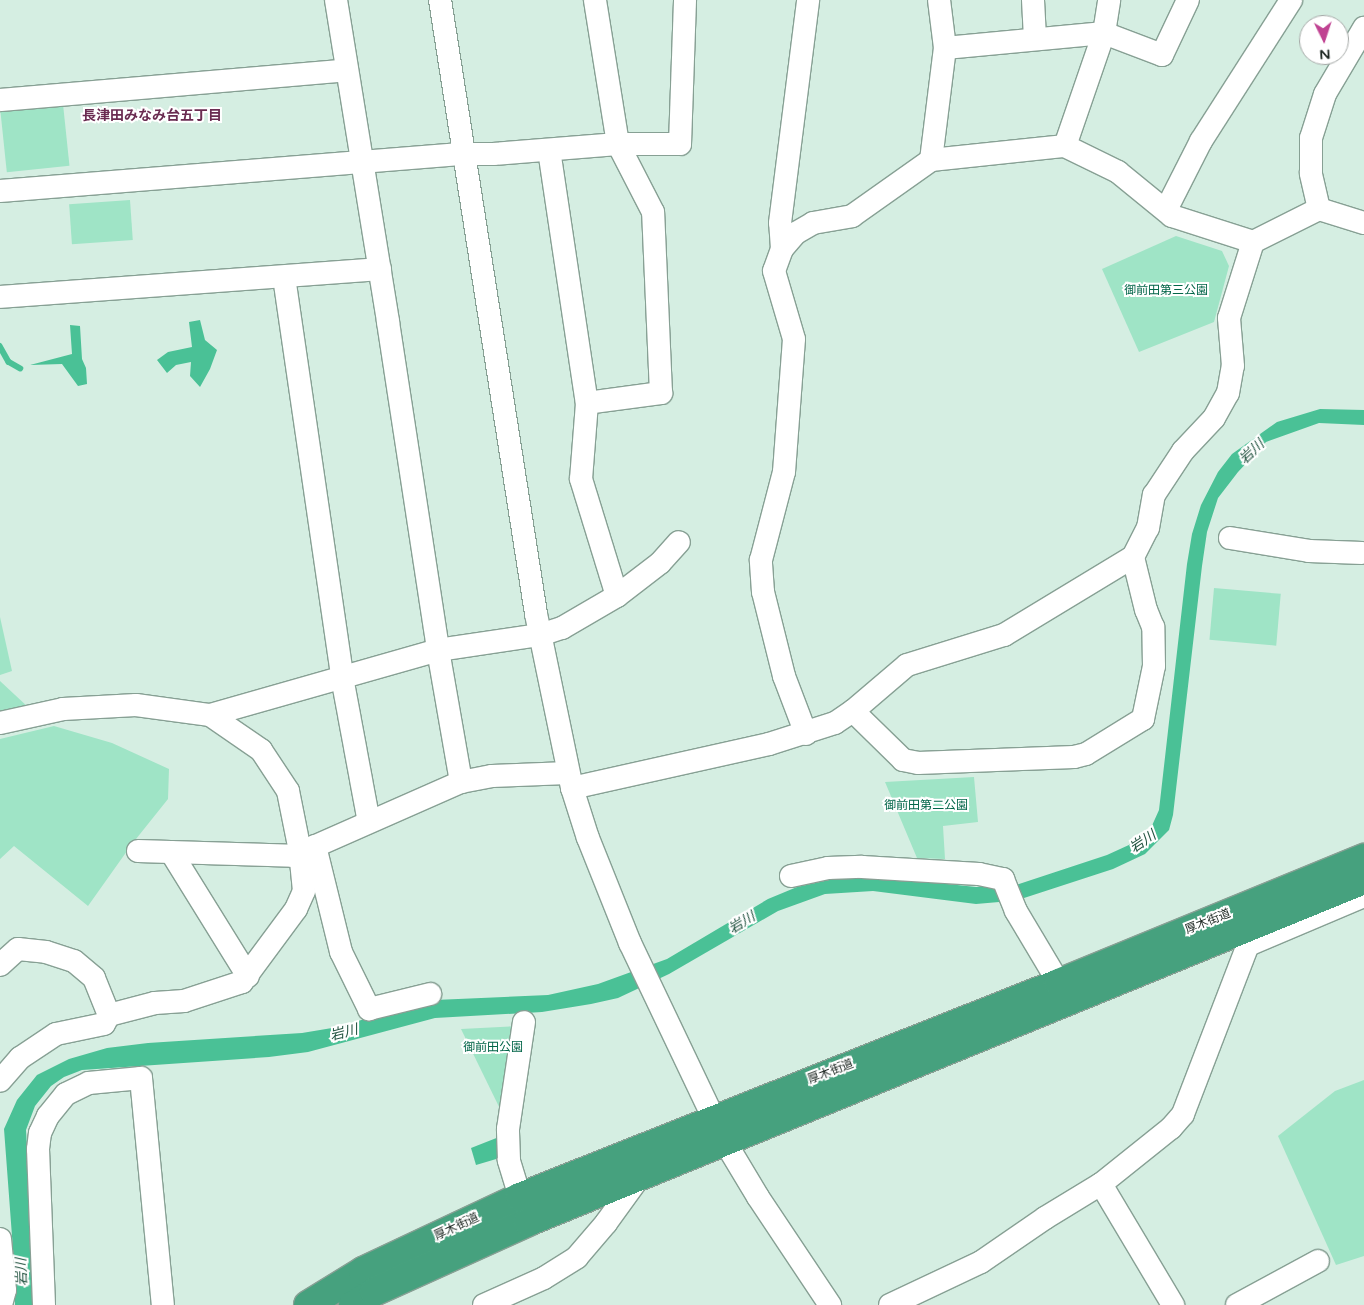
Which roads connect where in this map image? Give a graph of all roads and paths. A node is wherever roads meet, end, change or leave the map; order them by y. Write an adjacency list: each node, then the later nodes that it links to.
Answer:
1 (336, 0): 15 (street)
2 (440, 0): 20 (street)
3 (595, 0): 17 (street)
4 (685, 0): 17 (street)
5 (808, 0): 28 (street)
6 (939, 0): 14 (street)
7 (1032, 0): 13 (street)
8 (1109, 0): 12 (street)
9 (1188, 0): 12 (street)
10 (1291, 0): 25 (street)
11 (1364, 28): 24 (street)
12 (1104, 33): 13 (street); 18 (street)
13 (1035, 38): 14 (street)
14 (944, 48): 21 (street)
15 (347, 70): 16 (street); 22 (street)
16 (0, 100)
17 (618, 144): 19 (street); 32 (street)
18 (1065, 146): 21 (street); 25 (street)
19 (548, 150): 20 (street); 32 (street)
20 (464, 154): 22 (street); 38 (street)
21 (931, 160): 28 (street)
22 (362, 162): 23 (street); 29 (street)
23 (0, 191)
24 (1319, 209): 26 (street); 27 (street)
25 (1166, 210): 27 (street)
26 (1364, 223)
27 (1253, 242): 36 (street)
28 (782, 248): 44 (street)
29 (380, 269): 30 (street); 39 (street)
30 (284, 277): 31 (street); 40 (street)
31 (0, 297)
32 (587, 403): 37 (street)
33 (1230, 538): 35 (street)
34 (679, 542): 37 (street)
35 (1363, 551)
36 (1133, 557): 41 (street); 41 (street)
37 (617, 596): 38 (street)
38 (540, 635): 39 (street); 45 (street)
39 (438, 650): 40 (street); 46 (street)
40 (342, 677): 42 (street); 47 (street)
41 (853, 711): 44 (street)
42 (210, 715): 43 (street); 48 (street)
43 (0, 722)
44 (806, 734): 45 (street)
45 (570, 780): 46 (street); 63 (street)
46 (461, 782): 47 (street)
47 (369, 822): 48 (street)
48 (307, 849): 50 (street); 57 (street); 59 (street)
49 (138, 851): 50 (street)
50 (171, 852): 57 (street)
51 (1364, 858): 58 (highway, 厚木街道)
52 (791, 876): 58 (street)
53 (1364, 880): 55 (highway, 厚木街道)
54 (1364, 896): 55 (street)
55 (1252, 935): 63 (highway, 厚木街道); 65 (street)
56 (0, 965): 60 (street)
57 (248, 976): 60 (street)
58 (1059, 983): 63 (highway, 厚木街道)
59 (430, 994)
60 (109, 1015): 62 (street)
61 (524, 1022): 66 (street)
62 (0, 1081)
63 (719, 1130): 64 (highway, 厚木街道); 66 (highway, 厚木街道); 76 (street)
64 (640, 1176): 69 (street); 74 (highway, 厚木街道)
65 (1101, 1184): 77 (street); 78 (street)
66 (520, 1197): 73 (highway, 厚木街道)
67 (0, 1239): 70 (street)
68 (1318, 1261): 79 (street)
69 (522, 1297): 75 (street)
70 (2, 1305)
71 (44, 1305): 72 (street)
72 (163, 1305)
73 (308, 1305)
74 (353, 1305)
75 (484, 1305)
76 (830, 1305)
77 (890, 1305)
78 (1173, 1305)
79 (1237, 1305)

